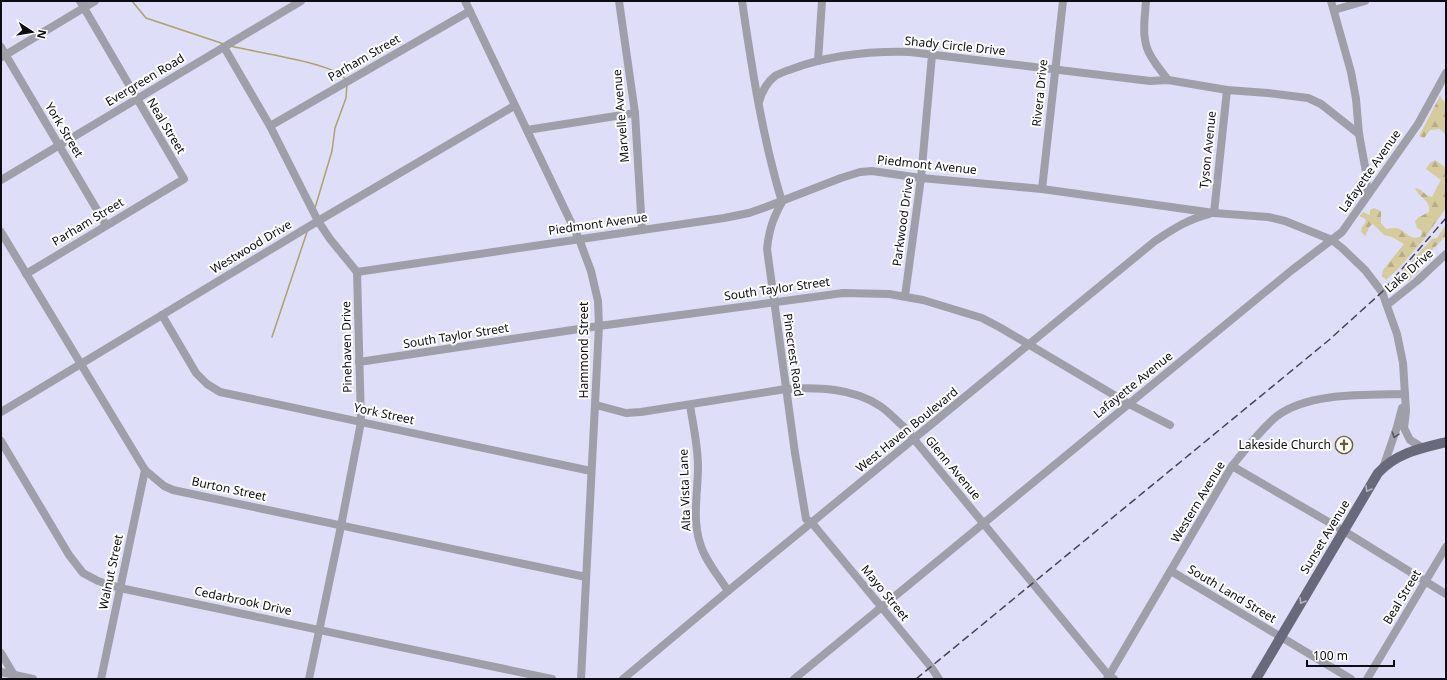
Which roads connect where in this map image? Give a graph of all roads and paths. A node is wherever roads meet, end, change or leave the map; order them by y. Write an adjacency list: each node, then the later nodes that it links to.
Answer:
1 (95, 1): 11 (street)
2 (301, 1): 14 (street, Evergreen Road)
3 (465, 1): 13 (street, Hammond Street)
4 (619, 1): 25 (street, Marvelle Avenue)
5 (742, 1): 23 (street)
6 (822, 1): 17 (street)
7 (1063, 1): 18 (street, Rivera Drive)
8 (1146, 1): 20 (street)
9 (1331, 1): 12 (street)
10 (1365, 1): 12 (street)
11 (82, 4): 15 (street); 22 (street, Neal Street)
12 (1334, 10): 28 (street)
13 (470, 11): 24 (street, Hammond Street); 26 (street, Parham Street)
14 (224, 47): 22 (street, Evergreen Road); 26 (street)
15 (2, 53): 29 (street, York Street)
16 (932, 55): 17 (street, Shady Circle Drive); 18 (street, Shady Circle Drive); 30 (street, Parkwood Drive)
17 (818, 61): 23 (street, Shady Circle Drive)
18 (1054, 70): 20 (street, Shady Circle Drive); 33 (street, Rivera Drive)
19 (1446, 73): 34 (street, Lafayette Avenue)
20 (1168, 80): 21 (street, Shady Circle Drive)
21 (1227, 90): 28 (street); 36 (street, Tyson Avenue)
22 (137, 99): 29 (street, Evergreen Road); 31 (street, Neal Street)
23 (758, 104): 35 (street)
24 (514, 106): 27 (street, Hammond Street); 37 (street, Westwood Drive)
25 (634, 113): 27 (street); 39 (street, Marvelle Avenue)
26 (270, 126): 37 (street)
27 (527, 130): 41 (street, Hammond Street)
28 (1359, 134): 34 (street)
29 (59, 146): 32 (street, Evergreen Road); 38 (street, York Street)
30 (921, 178): 33 (street, Piedmont Avenue); 35 (street, Piedmont Avenue); 46 (street, Parkwood Drive)
31 (184, 179): 38 (street, Parham Street)
32 (1, 180)
33 (1042, 189): 36 (street, Piedmont Avenue)
34 (1367, 195): 42 (street, Lafayette Avenue)
35 (782, 202): 39 (street, Piedmont Avenue); 47 (street, Pinecrest Road)
36 (1214, 212): 42 (street, Piedmont Avenue); 51 (street, West Haven Boulevard)
37 (318, 221): 44 (street); 49 (street, Westwood Drive)
38 (106, 225): 45 (street, Parham Street)
39 (642, 230): 41 (street, Piedmont Avenue)
40 (1, 232): 45 (street, Burton Street)
41 (579, 239): 44 (street, Piedmont Avenue); 50 (street, Hammond Street)
42 (1332, 240): 48 (street, Piedmont Avenue); 56 (street, Lafayette Avenue)
43 (1443, 257): 48 (street, Lake Drive)
44 (357, 272): 52 (street, Pinehaven Drive)
45 (26, 274): 53 (street, Burton Street)
46 (905, 296): 47 (street, South Taylor Street); 51 (street, South Taylor Street)
47 (773, 302): 50 (street, South Taylor Street); 54 (street, Pinecrest Road)
48 (1387, 305): 55 (street, Piedmont Avenue)
49 (162, 315): 53 (street, Westwood Drive); 60 (street, York Street)
50 (599, 326): 52 (street, South Taylor Street); 58 (street, Hammond Street)
51 (1029, 345): 56 (street, South Taylor Street); 62 (street, West Haven Boulevard)
52 (359, 362): 60 (street, Pinehaven Drive)
53 (81, 363): 59 (street, Westwood Drive); 68 (street, Burton Street)
54 (786, 389): 57 (street, Glenn Avenue); 62 (street, Glenn Avenue); 70 (street, Pinecrest Road)
55 (1405, 398): 65 (street, Piedmont Avenue); 66 (street, Western Avenue); 67 (street, one-way to 67)
56 (1129, 404): 61 (street, South Taylor Street); 71 (street, Lafayette Avenue)
57 (690, 405): 58 (street, Glenn Avenue); 79 (street, Alta Vista Lane)
58 (596, 406): 69 (street, Hammond Street)
59 (1, 412)
60 (361, 422): 69 (street, York Street); 72 (street, Pinehaven Drive)
61 (1170, 426)
62 (914, 439): 70 (street, West Haven Boulevard); 71 (street, Glenn Avenue)
63 (1, 442): 78 (street, Cedarbrook Drive)
64 (1446, 442): 65 (main road, Sunset Avenue)
65 (1423, 448): 67 (main road, Sunset Avenue)
66 (1232, 466): 73 (street); 75 (street, Western Avenue)
67 (1383, 468): 73 (main road, Sunset Avenue, one-way to 73)
68 (145, 470): 72 (street, Burton Street); 78 (street, Walnut Street)
69 (591, 471): 76 (street, Hammond Street)
70 (812, 523): 79 (street, West Haven Boulevard); 81 (street, Mayo Street)
71 (983, 523): 81 (street, Lafayette Avenue); 87 (street, Glenn Avenue)
72 (341, 526): 76 (street, Burton Street); 82 (street, Pinehaven Drive)
73 (1344, 531): 77 (street); 83 (main road, Sunset Avenue, one-way to 83)
74 (1446, 547): 77 (street, Beal Street)
75 (1171, 571): 83 (street, South Land Street); 87 (street, Western Avenue)
76 (586, 577): 92 (street, Hammond Street)
77 (1426, 581): 80 (street); 98 (street, Beal Street)
78 (120, 588): 82 (street, Cedarbrook Drive); 89 (street, Walnut Street)
79 (728, 591): 93 (street, West Haven Boulevard)
80 (1446, 594)
81 (881, 608): 94 (street, Lafayette Avenue); 95 (street, Mayo Street)
82 (320, 629): 90 (street, Pinehaven Drive); 91 (street, Cedarbrook Drive)
83 (1281, 637): 96 (main road, Sunset Avenue); 97 (street, South Land Street)
84 (1, 653): 86 (street)
85 (1, 672): 86 (street)
86 (14, 675): 88 (street)
87 (1110, 678)
88 (33, 679)
89 (101, 679)
90 (309, 679)
91 (552, 679)
92 (581, 679)
93 (623, 679)
94 (794, 679)
95 (939, 679)
96 (1256, 679)
97 (1351, 679)
98 (1367, 679)

